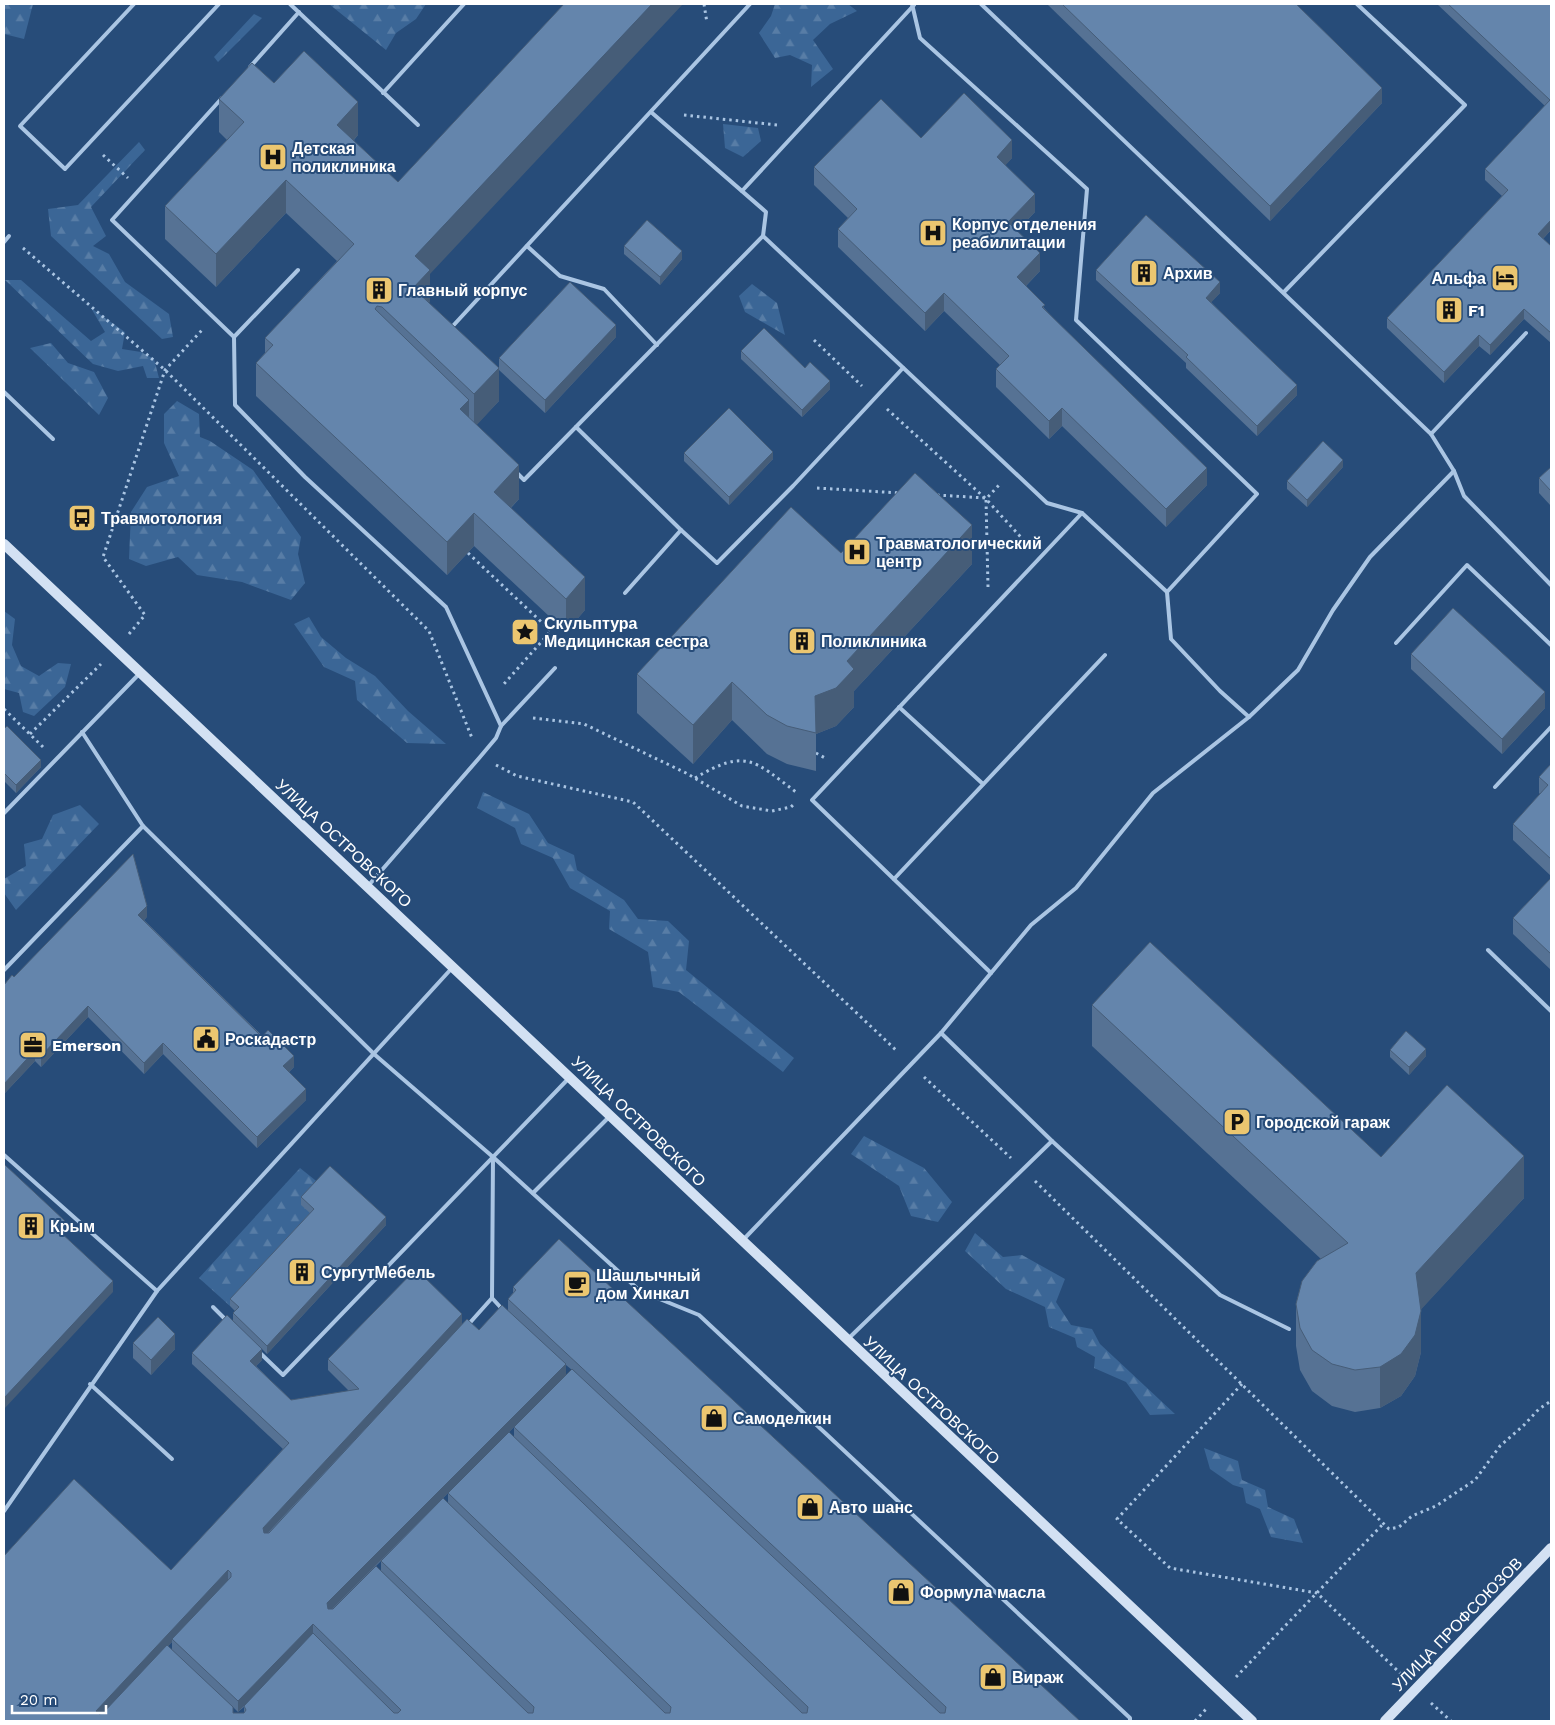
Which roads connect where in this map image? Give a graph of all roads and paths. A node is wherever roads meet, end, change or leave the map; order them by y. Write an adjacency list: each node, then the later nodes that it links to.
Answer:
1 (134, 4): 16 (lane)
2 (219, 4): 16 (lane)
3 (290, 4): 9 (lane)
4 (464, 4): 11 (lane)
5 (750, 4): 13 (lane)
6 (981, 4): 24 (lane)
7 (1357, 4): 24 (lane)
8 (913, 5): 15 (lane); 50 (lane)
9 (299, 12): 10 (lane); 11 (lane)
10 (246, 71)
11 (384, 93): 14 (lane)
12 (226, 94): 17 (lane)
13 (651, 112): 15 (path); 18 (lane); 22 (lane)
14 (418, 125)
15 (800, 128): 18 (lane)
16 (90, 142): 17 (path)
17 (140, 189): 25 (lane)
18 (742, 191): 20 (lane)
19 (9, 236): 21 (lane); 32 (path)
20 (763, 236): 30 (lane); 31 (lane)
21 (4, 242)
22 (527, 246): 26 (lane); 30 (lane)
23 (298, 270): 28 (lane)
24 (1284, 292): 36 (lane)
25 (213, 317): 28 (lane); 32 (path)
26 (446, 333)
27 (1526, 333): 36 (lane)
28 (234, 337): 64 (lane)
29 (814, 340): 34 (path)
30 (657, 345): 35 (lane)
31 (903, 368): 34 (lane); 44 (lane)
32 (165, 370): 55 (path); 68 (path)
33 (4, 392): 37 (lane)
34 (875, 398): 40 (lane); 43 (path)
35 (576, 427): 38 (lane); 45 (lane)
36 (1431, 434): 39 (lane)
37 (52, 439)
38 (510, 466)
39 (1454, 471): 49 (lane); 63 (lane)
40 (793, 486): 41 (path); 45 (lane)
41 (908, 494)
42 (928, 495): 43 (path)
43 (986, 498): 47 (path); 52 (path)
44 (1082, 513): 50 (lane); 52 (lane)
45 (681, 530): 51 (lane)
46 (4, 544): 55 (main road, УЛИЦА ОСТРОВСКОГО)
47 (1033, 551)
48 (468, 552): 59 (path)
49 (1551, 585)
50 (1167, 592): 63 (lane)
51 (625, 593)
52 (988, 612): 60 (lane)
53 (1396, 643): 54 (lane)
54 (1551, 644)
55 (116, 650): 58 (main road, УЛИЦА ОСТРОВСКОГО); 67 (path)
56 (1105, 655): 71 (lane)
57 (555, 668): 62 (lane)
58 (140, 673): 66 (lane); 78 (main road, УЛИЦА ОСТРОВСКОГО)
59 (499, 690)
60 (899, 707): 71 (lane); 77 (lane)
61 (4, 709): 67 (path)
62 (510, 716): 64 (lane); 70 (path)
63 (1249, 717): 82 (lane)
64 (501, 726): 68 (lane)
65 (1551, 726): 72 (lane)
66 (82, 732): 69 (lane); 76 (lane)
67 (30, 734): 69 (path)
68 (480, 757): 78 (lane); 86 (path)
69 (56, 759): 75 (lane)
70 (695, 778): 73 (path); 74 (path)
71 (983, 784): 77 (lane)
72 (1495, 787)
73 (801, 796)
74 (796, 802)
75 (4, 813)
76 (143, 826): 81 (lane); 85 (lane)
77 (894, 879): 82 (lane)
78 (368, 886): 80 (main road, УЛИЦА ОСТРОВСКОГО)
79 (1488, 950): 83 (lane)
80 (454, 967): 85 (lane); 87 (main road, УЛИЦА ОСТРОВСКОГО)
81 (4, 970)
82 (991, 973): 84 (lane)
83 (1551, 1011)
84 (940, 1033): 86 (lane); 89 (lane)
85 (374, 1054): 91 (lane); 95 (lane)
86 (911, 1065): 92 (path); 94 (lane)
87 (571, 1077): 88 (main road, УЛИЦА ОСТРОВСКОГО); 91 (lane)
88 (611, 1115): 93 (lane); 94 (main road, УЛИЦА ОСТРОВСКОГО)
89 (1052, 1141): 92 (lane); 101 (lane)
90 (4, 1155): 95 (lane)
91 (493, 1157): 93 (lane); 96 (lane); 103 (lane)
92 (1022, 1168): 102 (lane); 105 (path)
93 (534, 1194): 114 (lane)
94 (743, 1240): 102 (main road, УЛИЦА ОСТРОВСКОГО)
95 (157, 1291): 104 (lane)
96 (492, 1298): 98 (lane); 100 (lane)
97 (213, 1307): 99 (lane)
98 (504, 1312)
99 (234, 1327)
100 (466, 1327)
101 (1289, 1329)
102 (847, 1341): 113 (main road, УЛИЦА ОСТРОВСКОГО)
103 (255, 1348)
104 (90, 1384): 107 (lane); 108 (lane)
105 (1242, 1384): 109 (path); 111 (path)
106 (1551, 1401): 109 (path)
107 (172, 1459)
108 (4, 1510)
109 (1384, 1523): 111 (path)
110 (1551, 1548): 112 (main road, УЛИЦА ПРОФСОЮЗОВ)
111 (1317, 1593): 112 (path); 113 (path)
112 (1416, 1688): 117 (main road, УЛИЦА ПРОФСОЮЗОВ); 118 (path)
113 (1222, 1692): 115 (path); 116 (main road, УЛИЦА ОСТРОВСКОГО)
114 (1130, 1721)
115 (1195, 1721)
116 (1252, 1721)
117 (1385, 1721)
118 (1450, 1721)

